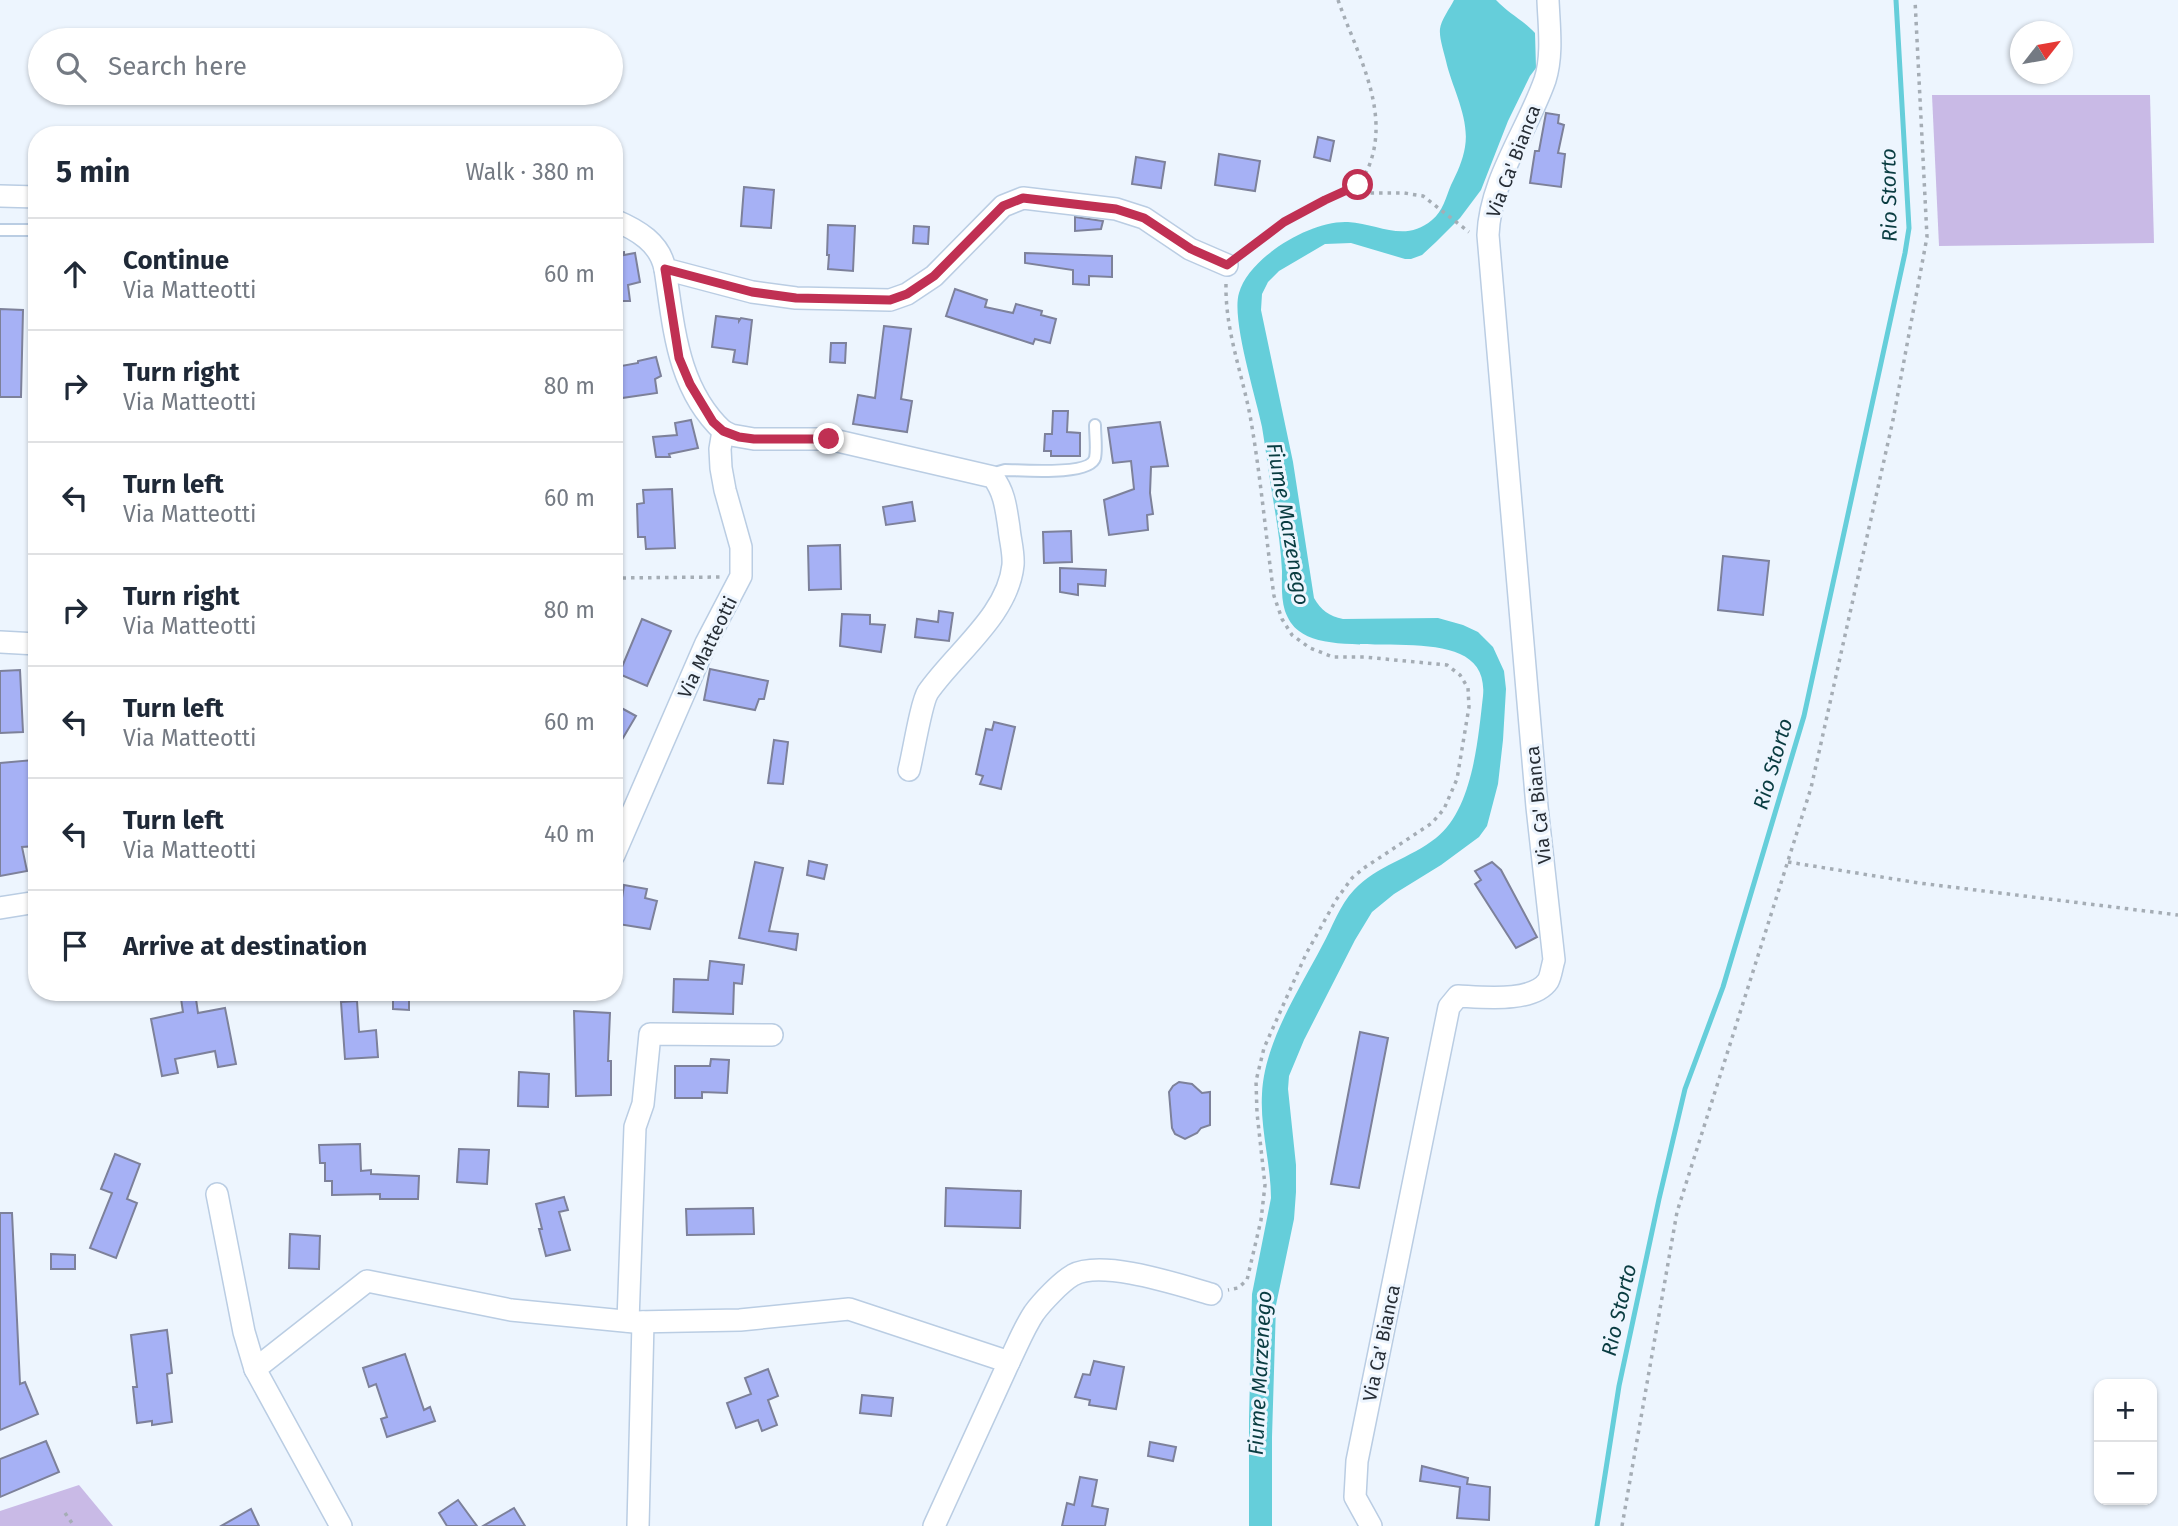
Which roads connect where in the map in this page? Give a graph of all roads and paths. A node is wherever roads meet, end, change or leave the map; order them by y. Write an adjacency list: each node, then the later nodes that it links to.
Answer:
1 (1338, 0): 4 (path)
2 (1548, 0): 37 (street, Via Ca' Bianca)
3 (1915, 0): 22 (path)
4 (1358, 185): 8 (path); 11 (path)
5 (0, 196): 6 (street)
6 (28, 197)
7 (623, 224): 12 (street)
8 (1464, 227)
9 (0, 230): 10 (lane)
10 (28, 230)
11 (1227, 265): 12 (street); 28 (path)
12 (665, 269): 14 (street)
13 (1095, 425): 15 (lane)
14 (723, 431): 15 (street); 16 (street, Via Matteotti)
15 (993, 477): 20 (street)
16 (741, 576): 17 (path); 21 (street, Via Matteotti)
17 (623, 578)
18 (0, 642): 19 (street)
19 (28, 644)
20 (909, 770)
21 (623, 834)
22 (1788, 862): 25 (path); 38 (path)
23 (28, 903): 24 (street)
24 (0, 908)
25 (2178, 915)
26 (772, 1035): 29 (street)
27 (217, 1194): 31 (street)
28 (1211, 1294): 30 (street)
29 (635, 1322): 30 (street); 31 (street); 35 (street)
30 (1009, 1362): 36 (street)
31 (255, 1369): 34 (street)
32 (65, 1513): 33 (path)
33 (74, 1526)
34 (341, 1526)
35 (638, 1526)
36 (933, 1526)
37 (1371, 1526)
38 (1622, 1526)

